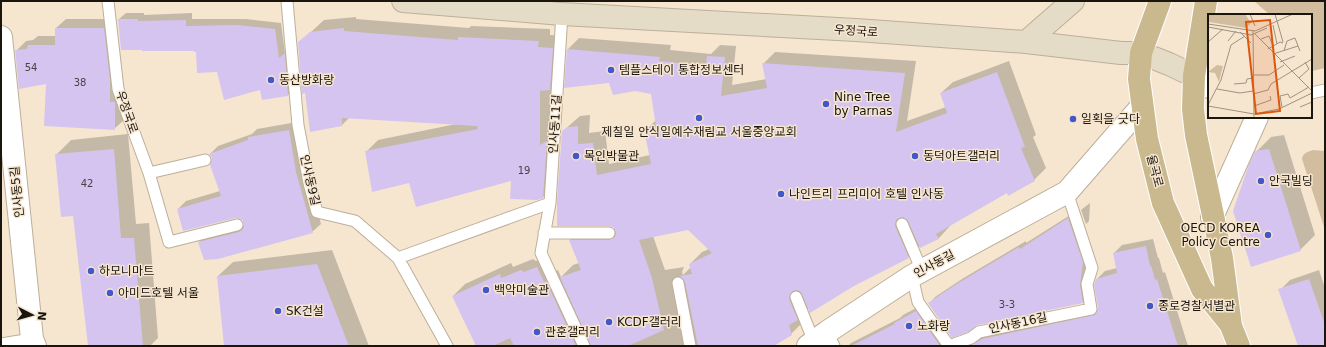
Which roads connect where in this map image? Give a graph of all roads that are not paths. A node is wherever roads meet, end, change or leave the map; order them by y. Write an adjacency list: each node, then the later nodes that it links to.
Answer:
1 (108, 1): 18 (lane, 우정국로)
2 (287, 1): 26 (lane, 인사동9길)
3 (403, 1): 7 (main road, 우정국로)
4 (1073, 1): 10 (main road)
5 (1160, 1): 11 (main road, 율곡로)
6 (1206, 1): 12 (main road, 율곡로)
7 (514, 6): 8 (main road, 우정국로)
8 (562, 14): 10 (main road, 우정국로); 20 (lane, 인사동11길)
9 (1, 37): 32 (street, 인사동5길)
10 (1026, 42): 11 (main road, 우정국로)
11 (1141, 53): 12 (main road, 우정국로); 15 (main road, 율곡로)
12 (1201, 82): 21 (main road, 율곡로)
13 (1325, 90): 14 (lane)
14 (1312, 93)
15 (1142, 106): 19 (street, 인사동길); 30 (main road, 율곡로)
16 (1257, 118): 21 (street)
17 (205, 160): 18 (lane)
18 (149, 173): 23 (lane, 우정국로)
19 (1067, 192): 27 (street, 인사동길); 37 (lane, 인사동16길)
20 (550, 203): 24 (lane, 인사동11길); 26 (lane)
21 (1212, 217): 30 (main road, 율곡로)
22 (902, 224): 27 (lane, 인사동16길)
23 (237, 225)
24 (544, 233): 25 (lane); 35 (lane, 인사동11길)
25 (609, 234)
26 (398, 258): 34 (lane, 인사동9길)
27 (917, 274): 31 (street, 인사동길); 37 (lane, 인사동16길)
28 (678, 283): 36 (lane)
29 (796, 297): 31 (lane)
30 (1231, 326): 38 (main road, 율곡로)
31 (821, 341)
32 (34, 342): 33 (lane)
33 (1, 344)
34 (447, 346)
35 (584, 346)
36 (690, 346)
37 (949, 346)
38 (1239, 346)

